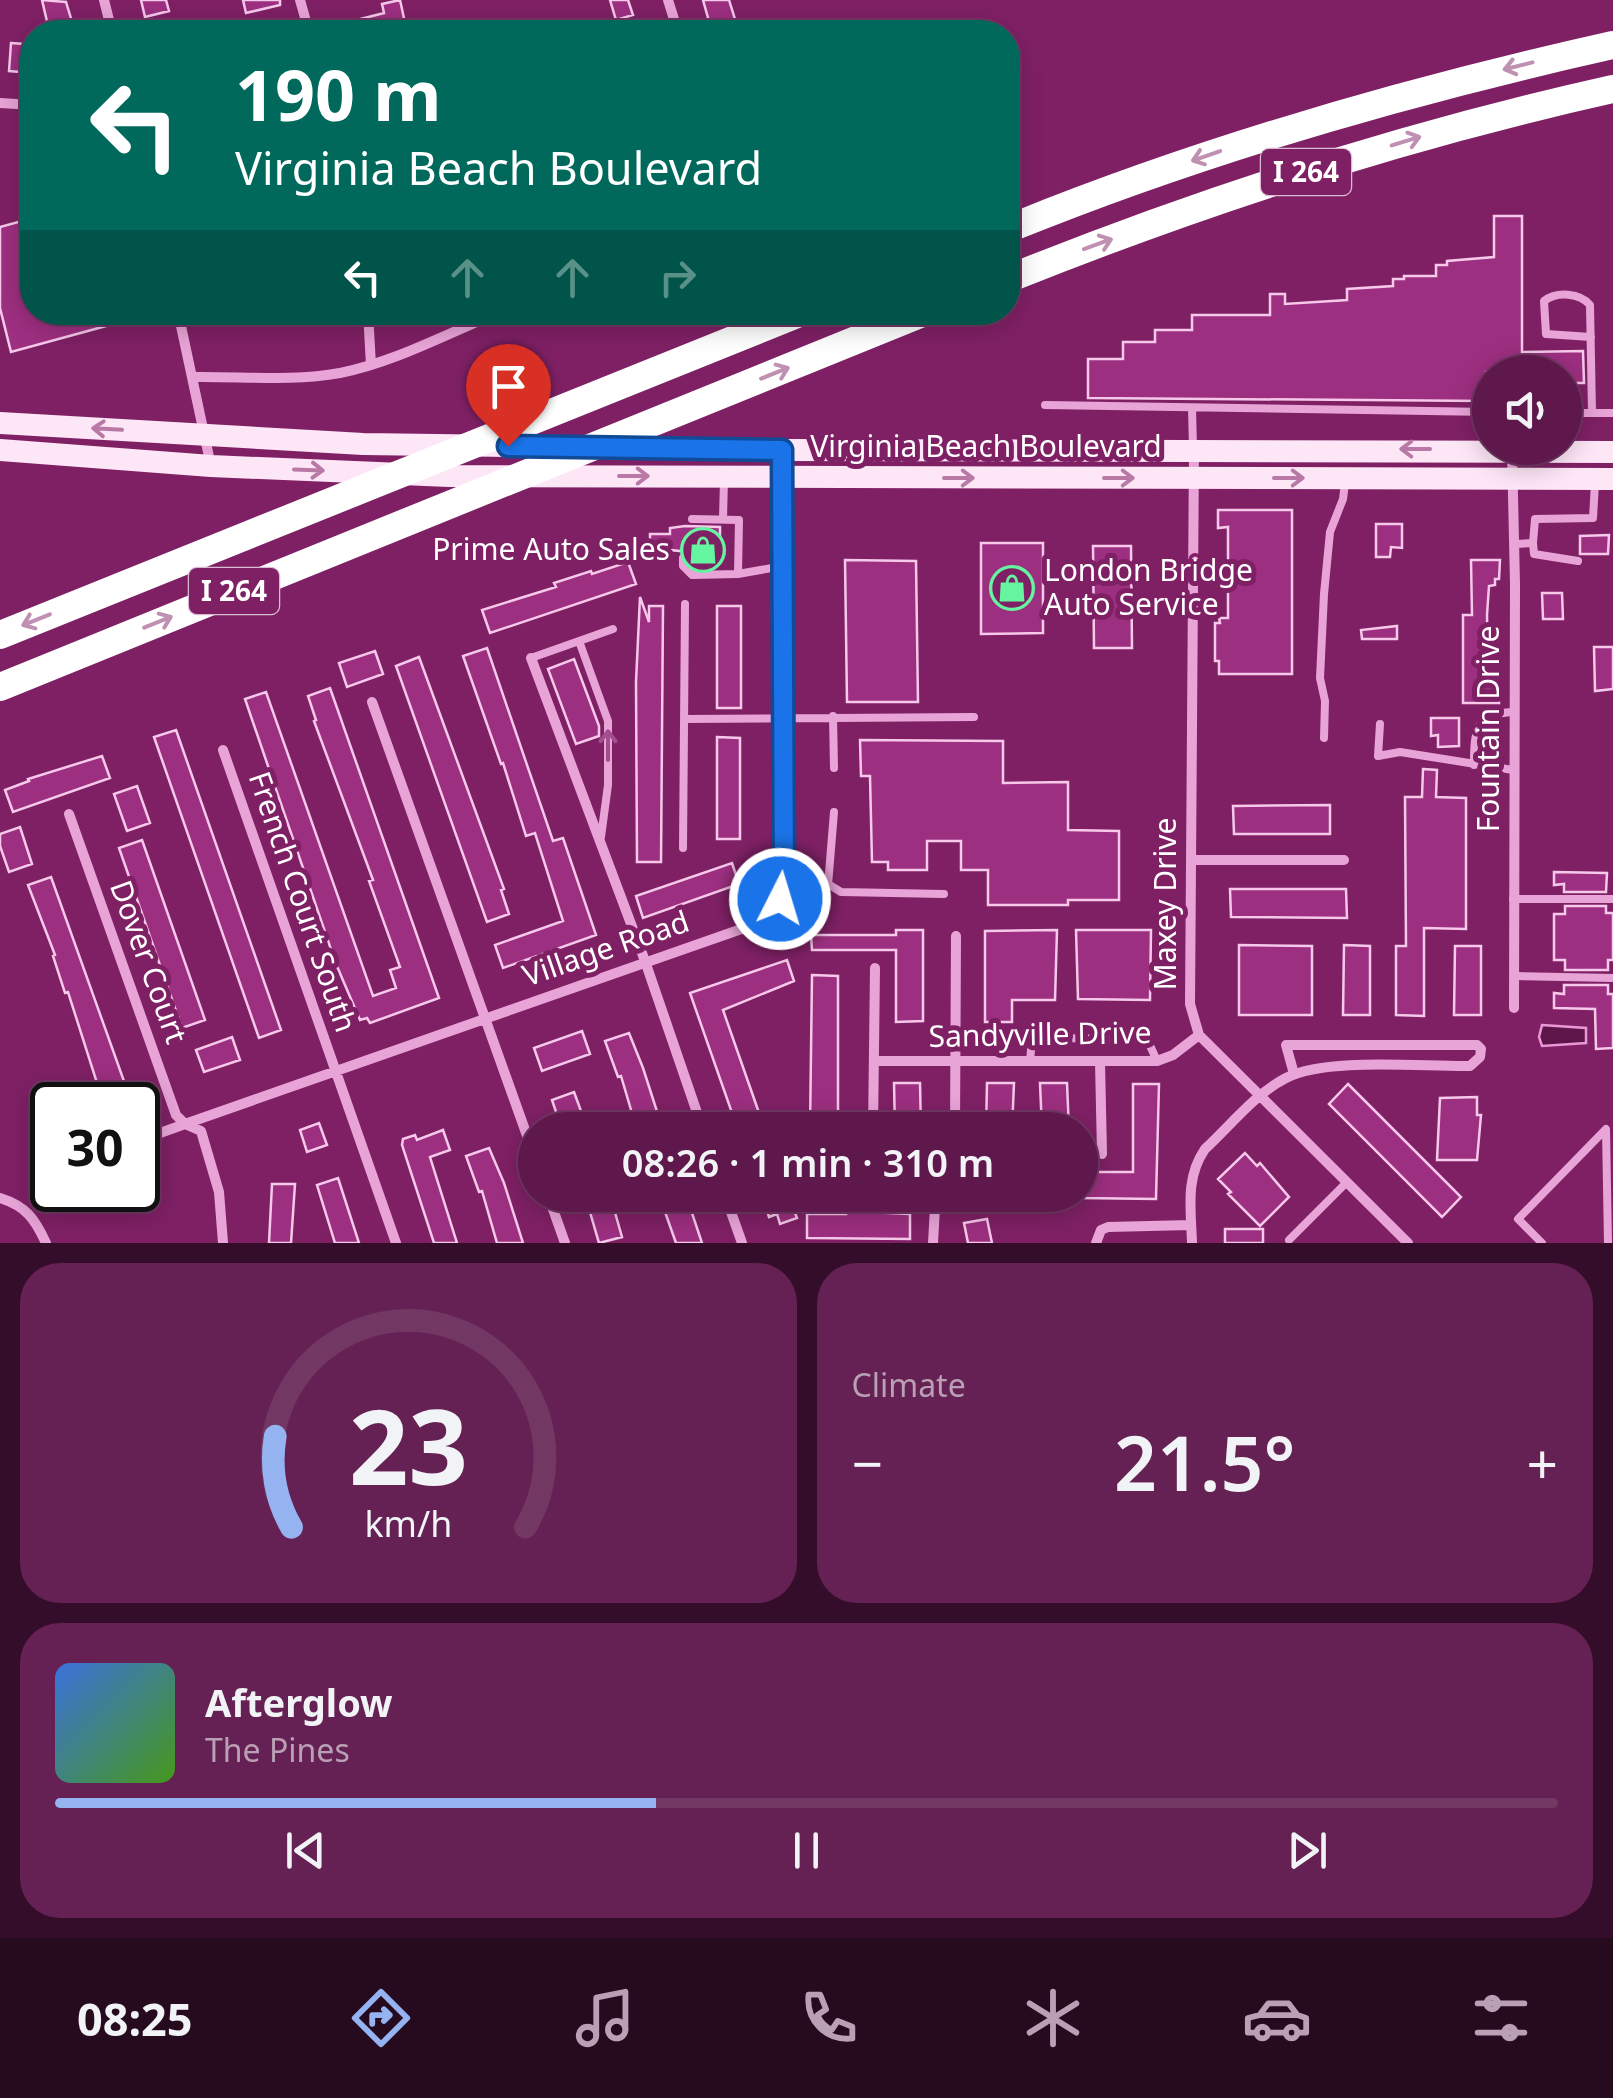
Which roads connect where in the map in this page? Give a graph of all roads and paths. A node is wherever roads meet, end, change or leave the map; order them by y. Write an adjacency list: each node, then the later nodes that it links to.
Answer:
1 (1613, 45): 3 (highway, I 264, one-way to 3)
2 (1613, 89): 4 (highway, I 264, one-way to 2)
3 (1020, 224)
4 (1020, 275)
5 (181, 325): 12 (street)
6 (369, 325): 11 (street)
7 (468, 325): 11 (street)
8 (770, 325): 45 (highway, I 264, one-way to 45)
9 (893, 325): 48 (highway, I 264, one-way to 9)
10 (1591, 336): 10 (lane); 17 (lane)
11 (371, 365): 12 (street)
12 (192, 377): 20 (street)
13 (1045, 406): 14 (lane)
14 (1192, 408): 15 (lane); 21 (lane)
15 (1472, 412)
16 (1582, 413): 17 (lane)
17 (1592, 413): 18 (lane)
18 (1613, 414)
19 (0, 423): 20 (main road, Virginia Beach Boulevard, one-way to 19)
20 (204, 435): 24 (main road, Virginia Beach Boulevard); 28 (street)
21 (1194, 448): 22 (main road, Virginia Beach Boulevard, one-way to 21); 24 (main road, Virginia Beach Boulevard); 31 (street, Maxey Drive)
22 (1472, 449)
23 (0, 450): 28 (main road, Virginia Beach Boulevard)
24 (782, 450): 30 (street, Village Road)
25 (1582, 451): 26 (main road, Virginia Beach Boulevard)
26 (1613, 452)
27 (1513, 465): 33 (street, Fountain Drive)
28 (211, 466): 29 (main road, Virginia Beach Boulevard, one-way to 29)
29 (724, 476): 30 (main road, Virginia Beach Boulevard); 36 (lane)
30 (782, 476): 31 (main road, Virginia Beach Boulevard, one-way to 31); 41 (street, Village Road)
31 (1195, 478): 32 (main road, Virginia Beach Boulevard, one-way to 32); 65 (street, Maxey Drive)
32 (1345, 478): 33 (main road, Virginia Beach Boulevard); 56 (lane)
33 (1513, 478): 34 (main road, Virginia Beach Boulevard); 38 (street, Fountain Drive)
34 (1604, 479): 37 (lane)
35 (692, 518): 36 (lane)
36 (724, 519): 42 (lane)
37 (1534, 543): 38 (lane); 40 (lane)
38 (1514, 544): 50 (street, Fountain Drive)
39 (684, 558): 42 (lane)
40 (1578, 562)
41 (783, 566): 42 (lane); 51 (street, Village Road)
42 (738, 574)
43 (685, 604): 54 (lane)
44 (613, 629): 46 (lane)
45 (0, 635)
46 (579, 641): 47 (lane); 63 (lane, one-way to 46)
47 (531, 658): 63 (street)
48 (0, 687)
49 (372, 702): 78 (street)
50 (1514, 712): 58 (lane); 60 (street, Fountain Drive)
51 (784, 716): 52 (lane); 54 (lane); 67 (street, Village Road)
52 (832, 716): 53 (lane); 59 (lane)
53 (974, 717)
54 (684, 719): 64 (lane)
55 (1380, 724): 58 (lane)
56 (1324, 738)
57 (222, 750): 85 (street, French Court South)
58 (1474, 765): 60 (lane)
59 (834, 768)
60 (1513, 770): 70 (street, Fountain Drive)
61 (834, 812): 68 (lane)
62 (69, 814): 92 (street, Dover Court)
63 (600, 842): 73 (street)
64 (683, 848)
65 (1191, 860): 66 (street); 79 (street, Maxey Drive)
66 (1344, 860)
67 (784, 870): 68 (lane); 73 (street, Village Road)
68 (828, 884): 69 (lane)
69 (944, 894)
70 (1513, 899): 71 (lane); 75 (street, Fountain Drive)
71 (1613, 899)
72 (956, 936): 82 (street)
73 (645, 962): 78 (street, Village Road); 89 (street)
74 (874, 968): 81 (street)
75 (1514, 976): 76 (lane); 77 (street, Fountain Drive)
76 (1613, 978)
77 (1514, 1008)
78 (486, 1018): 85 (street, Village Road); 88 (street)
79 (1199, 1036): 80 (street, Sandyville Drive); 87 (street)
80 (1157, 1060): 83 (lane); 84 (street, Sandyville Drive)
81 (874, 1062): 82 (street, Sandyville Drive); 90 (street)
82 (955, 1062): 83 (street, Sandyville Drive); 91 (street)
83 (1030, 1062): 84 (street, Sandyville Drive)
84 (1100, 1062): 94 (street)
85 (335, 1071): 92 (street, Village Road); 104 (street, French Court South)
86 (1294, 1074): 86 (street); 87 (street)
87 (1261, 1098): 95 (street); 100 (street)
88 (519, 1112)
89 (697, 1112)
90 (874, 1112)
91 (954, 1112)
92 (185, 1124): 93 (street, Village Road); 103 (street, Dover Court)
93 (160, 1133)
94 (1102, 1154)
95 (1346, 1182): 101 (lane); 110 (street)
96 (0, 1198): 102 (street)
97 (554, 1212): 105 (street)
98 (731, 1212): 106 (street)
99 (935, 1212): 107 (street)
100 (1191, 1225): 108 (street); 109 (street)
101 (1289, 1240)
102 (46, 1243)
103 (224, 1243)
104 (396, 1243)
105 (565, 1243)
106 (742, 1243)
107 (933, 1243)
108 (1096, 1243)
109 (1192, 1243)
110 (1408, 1243)
111 (1542, 1243): 112 (lane)
112 (1608, 1243)

